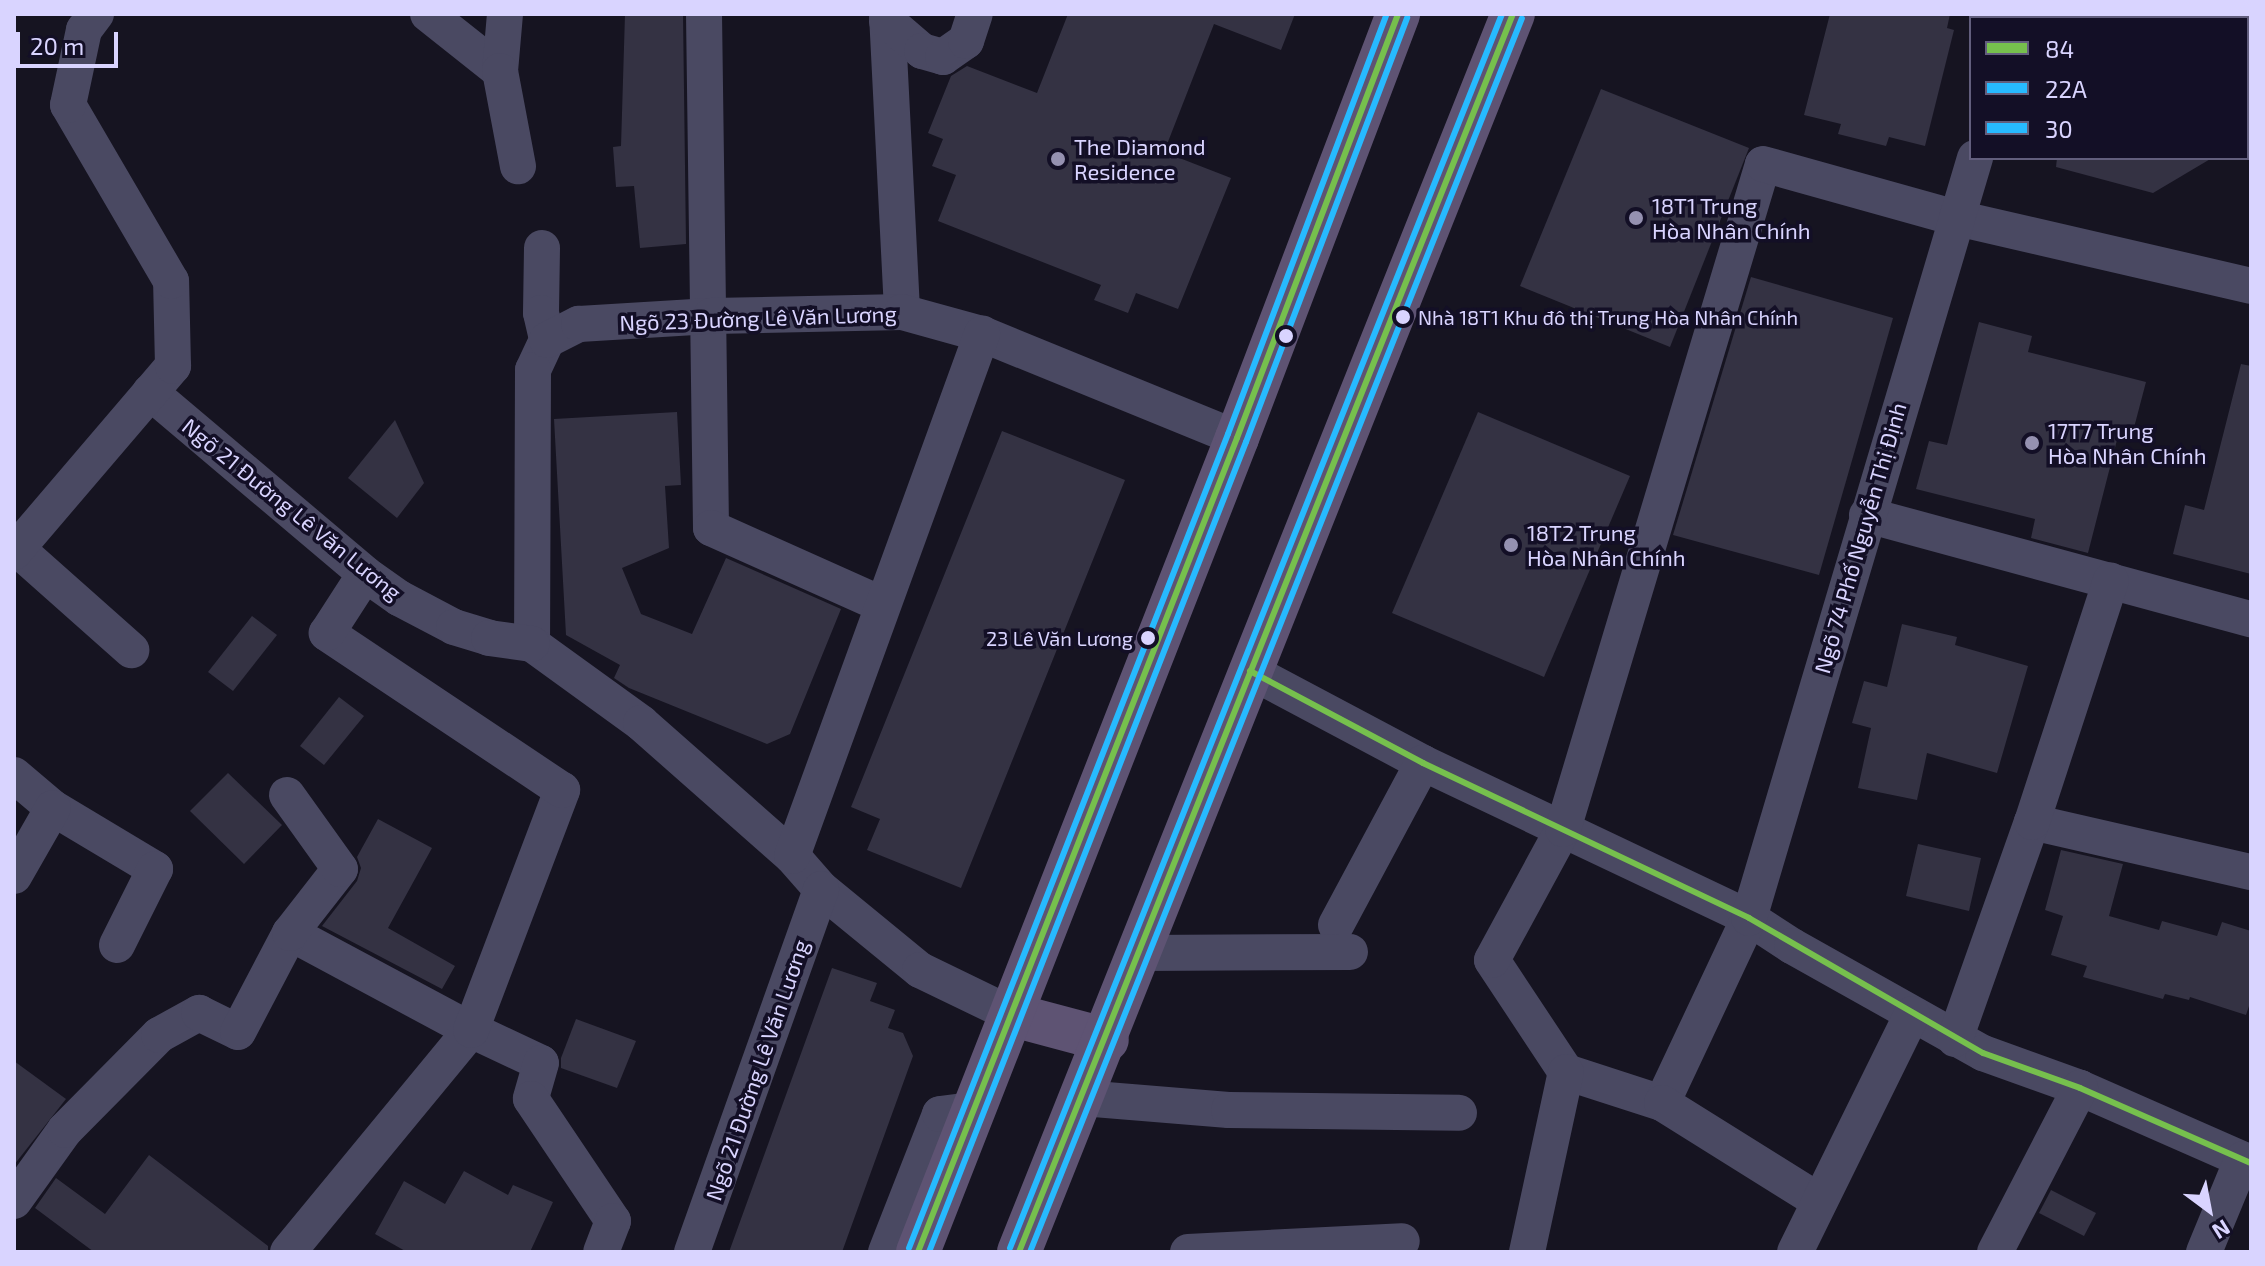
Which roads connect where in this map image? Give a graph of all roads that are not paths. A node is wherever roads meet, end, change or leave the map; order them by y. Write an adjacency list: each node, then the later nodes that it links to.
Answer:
1 (428, 14): 9 (street)
2 (505, 14): 9 (street)
3 (704, 14): 16 (street)
4 (975, 14): 7 (street)
5 (1398, 14): 20 (main road)
6 (1513, 14): 29 (main road)
7 (887, 18): 15 (street)
8 (81, 19): 19 (street)
9 (500, 71): 11 (street)
10 (1974, 160): 12 (street, Ngõ 74 Phố Nguyễn Thị Định)
11 (518, 166)
12 (1957, 218): 14 (street); 21 (street, Ngõ 74 Phố Nguyễn Thị Định); 35 (street)
13 (542, 248): 18 (street)
14 (2251, 286)
15 (902, 312): 16 (street, Ngõ 23 Đường Lê Văn Lương); 17 (street, Ngõ 23 Đường Lê Văn Lương)
16 (711, 316): 18 (street, Ngõ 23 Đường Lê Văn Lương); 25 (street)
17 (982, 334): 20 (street, Ngõ 23 Đường Lê Văn Lương); 25 (street)
18 (547, 340): 27 (street)
19 (150, 392): 22 (street); 23 (street, Ngõ 21 Đường Lê Văn Lương)
20 (1237, 438): 45 (main road)
21 (1867, 515): 24 (street); 40 (street, Ngõ 74 Phố Nguyễn Thị Định)
22 (15, 549): 28 (street)
23 (365, 574): 27 (street, Ngõ 21 Đường Lê Văn Lương); 46 (street)
24 (2111, 581): 26 (street); 34 (street)
25 (883, 605): 36 (street)
26 (2251, 619)
27 (532, 644): 36 (street, Ngõ 21 Đường Lê Văn Lương)
28 (131, 650)
29 (1250, 671): 30 (street); 43 (main road)
30 (1423, 763): 35 (street); 43 (street)
31 (14, 775): 33 (street)
32 (287, 795): 41 (street)
33 (53, 808): 38 (street); 42 (street)
34 (2032, 822): 37 (street); 47 (street)
35 (1563, 829): 40 (street); 49 (street)
36 (792, 856): 39 (street, Ngõ 21 Đường Lê Văn Lương)
37 (2251, 872)
38 (14, 876)
39 (821, 889): 45 (street, Ngõ 21 Đường Lê Văn Lương); 62 (street, Ngõ 21 Đường Lê Văn Lương)
40 (1749, 918): 44 (street); 52 (street, Ngõ 74 Phố Nguyễn Thị Định)
41 (290, 933): 46 (street); 56 (street)
42 (117, 945)
43 (1140, 953): 48 (main road)
44 (1912, 1014): 47 (street); 57 (street)
45 (1013, 1015): 48 (main road); 53 (main road)
46 (471, 1030): 60 (street); 61 (street)
47 (1955, 1039): 50 (street)
48 (1107, 1040): 51 (main road)
49 (1566, 1072): 52 (street); 67 (street)
50 (2080, 1088): 55 (street); 68 (street)
51 (1082, 1098): 54 (street); 65 (main road)
52 (1662, 1103): 57 (street)
53 (975, 1110): 63 (street); 64 (main road)
54 (1459, 1113)
55 (2247, 1162): 69 (street)
56 (14, 1201)
57 (1806, 1227)
58 (1402, 1241): 59 (street)
59 (1269, 1250): 66 (street)
60 (288, 1252)
61 (601, 1252)
62 (692, 1252)
63 (886, 1252)
64 (918, 1252)
65 (1019, 1252)
66 (1188, 1252)
67 (1527, 1252)
68 (1995, 1252)
69 (2204, 1252)

